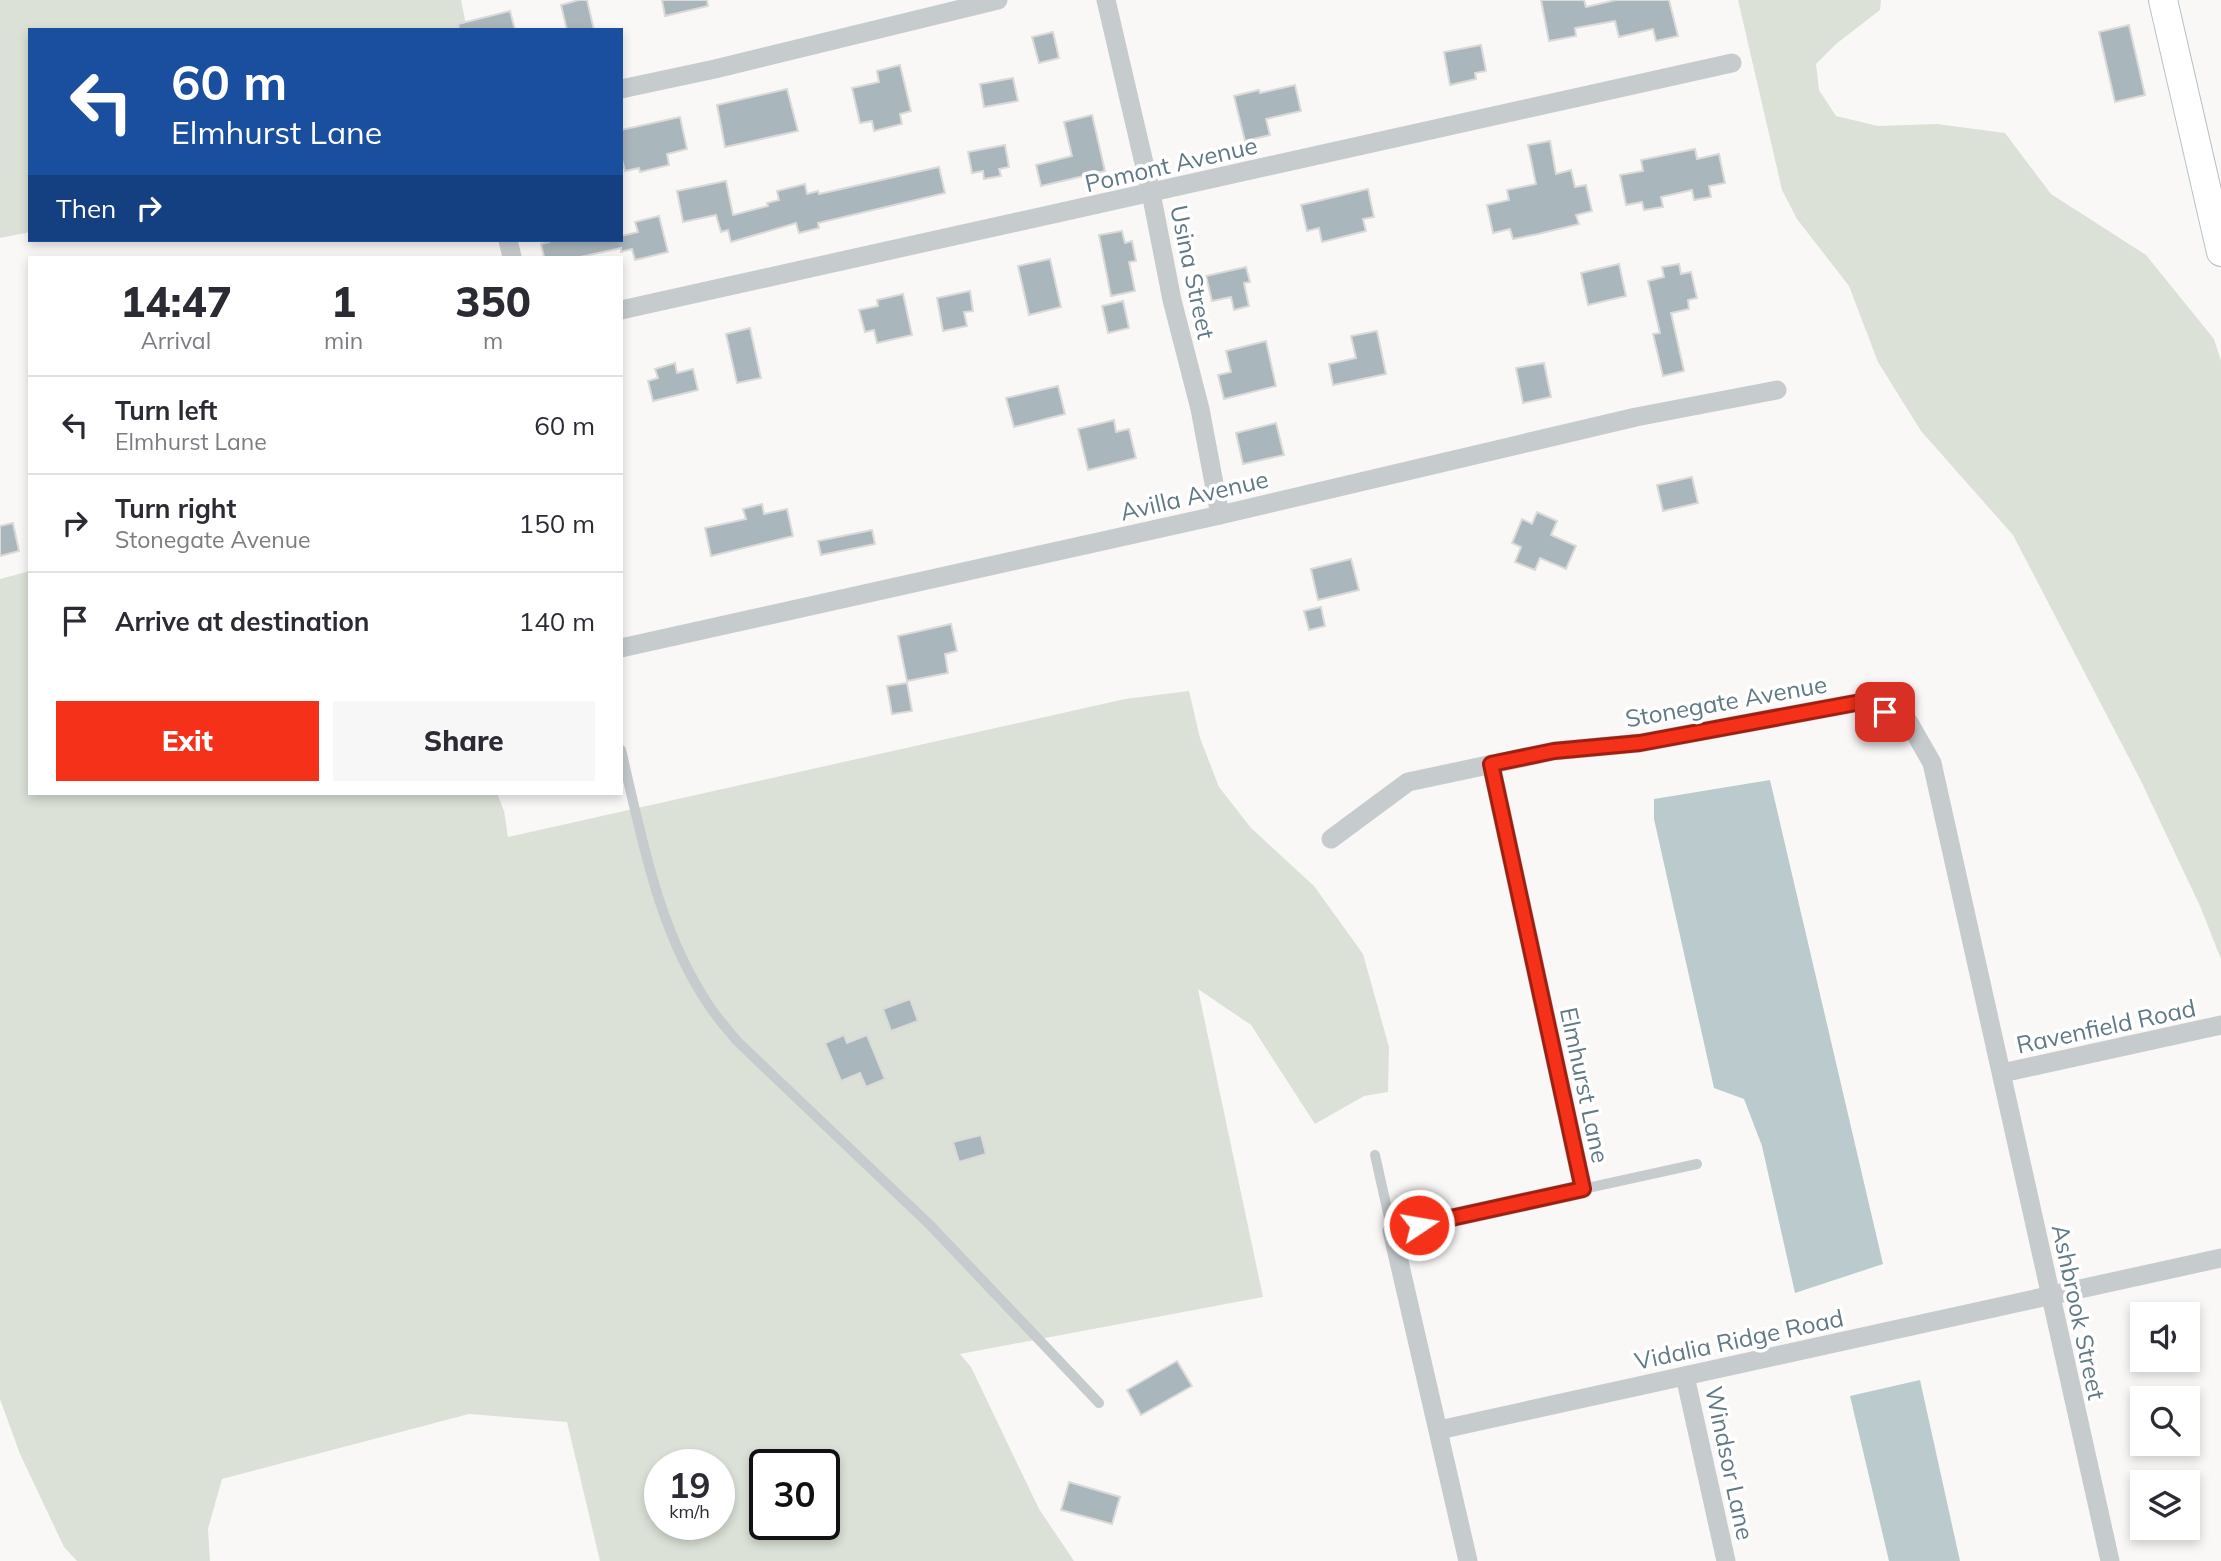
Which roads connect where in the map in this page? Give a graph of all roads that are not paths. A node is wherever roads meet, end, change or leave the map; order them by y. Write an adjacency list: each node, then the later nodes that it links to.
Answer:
1 (998, 0): 5 (street)
2 (1106, 0): 6 (street, Usina Street)
3 (2163, 0): 7 (street)
4 (1732, 63): 6 (street, Pomont Avenue)
5 (623, 89)
6 (1151, 193): 8 (street, Pomont Avenue); 10 (street, Usina Street)
7 (2221, 252)
8 (623, 310)
9 (1777, 390): 10 (street, Avilla Avenue)
10 (1220, 515): 11 (street, Avilla Avenue)
11 (623, 648)
12 (623, 759): 24 (lane)
13 (1491, 764): 14 (street, Stonegate Avenue); 16 (street, Stonegate Avenue); 19 (street, Elmhurst Lane)
14 (1331, 839)
15 (2221, 1025): 16 (street, Ravenfield Road)
16 (2002, 1073): 22 (street, Ashbrook Street)
17 (1374, 1155): 20 (lane)
18 (1697, 1164): 19 (lane)
19 (1583, 1189): 20 (street, Elmhurst Lane)
20 (1392, 1231): 25 (street)
21 (2221, 1258): 22 (street, Vidalia Ridge Road)
22 (2050, 1296): 23 (street, Vidalia Ridge Road); 28 (street, Ashbrook Street)
23 (1685, 1377): 25 (street, Vidalia Ridge Road); 27 (street, Windsor Lane)
24 (1099, 1403)
25 (1439, 1430): 26 (street)
26 (1468, 1561)
27 (1726, 1561)
28 (2110, 1561)

